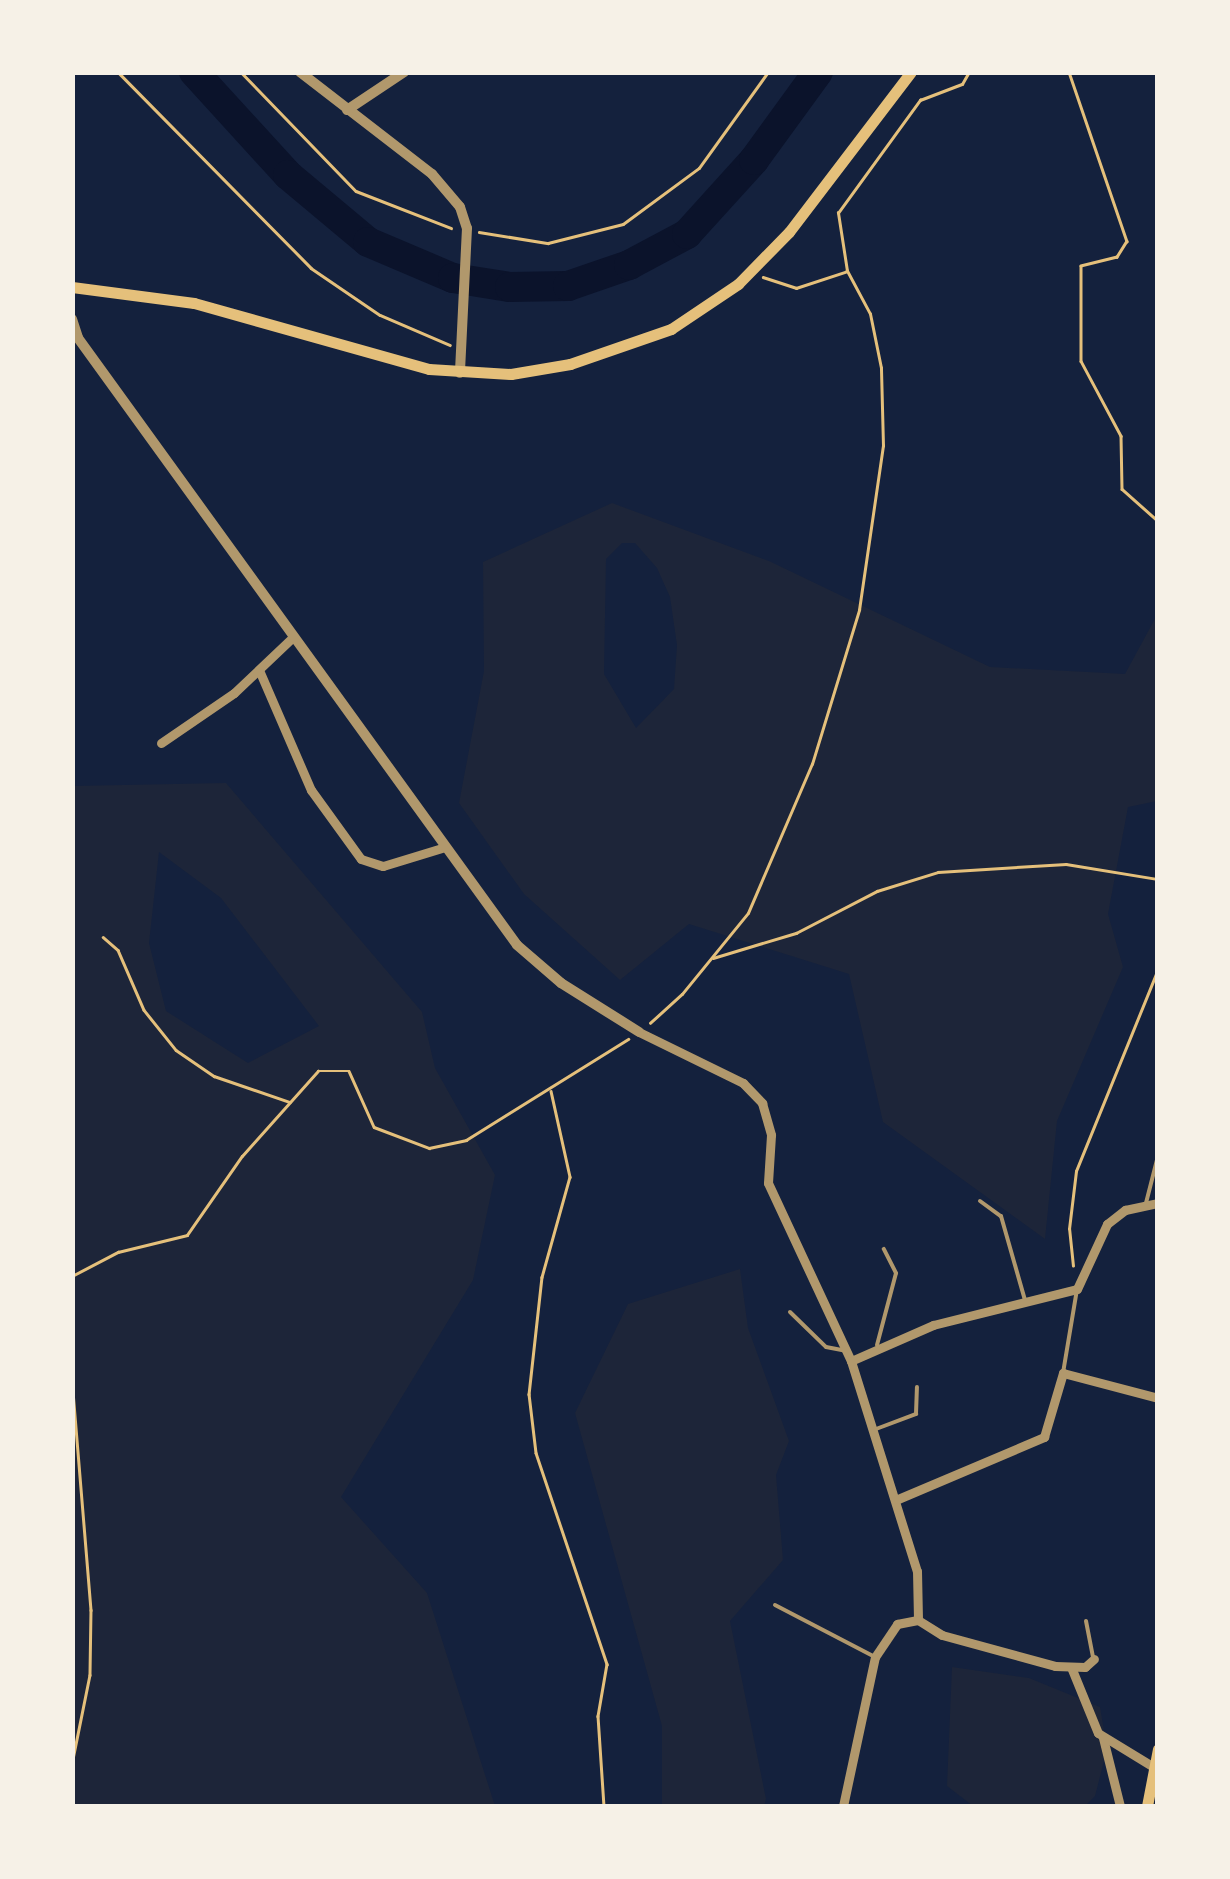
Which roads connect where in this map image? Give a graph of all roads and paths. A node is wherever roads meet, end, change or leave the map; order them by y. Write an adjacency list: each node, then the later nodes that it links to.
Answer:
1 (118, 72): 15 (path)
2 (241, 72): 10 (path)
3 (300, 72): 9 (street)
4 (404, 72): 9 (street)
5 (768, 72): 10 (path)
6 (910, 72): 11 (main road)
7 (969, 72): 12 (path)
8 (1069, 72): 17 (path)
9 (347, 110): 10 (street)
10 (466, 228): 16 (street)
11 (753, 270): 12 (path); 16 (main road)
12 (846, 271): 24 (path)
13 (72, 287): 16 (main road)
14 (72, 319): 18 (street)
15 (451, 346)
16 (460, 373)
17 (1158, 521)
18 (293, 637): 19 (street); 21 (street)
19 (259, 670): 20 (street); 21 (street)
20 (160, 743)
21 (444, 848): 26 (street)
22 (1158, 879): 24 (path)
23 (103, 937): 28 (path)
24 (711, 958): 26 (path)
25 (1158, 970): 35 (path)
26 (639, 1032): 27 (path); 39 (street)
27 (550, 1090): 28 (path); 56 (path)
28 (291, 1102): 34 (path)
29 (1158, 1156): 32 (lane)
30 (980, 1202): 36 (lane)
31 (1158, 1202): 32 (street)
32 (1146, 1203): 35 (street)
33 (884, 1249): 38 (lane)
34 (72, 1276)
35 (1077, 1289): 36 (street); 40 (lane)
36 (1024, 1300): 38 (street)
37 (790, 1312): 39 (lane)
38 (877, 1346): 39 (street)
39 (849, 1356): 44 (street)
40 (1063, 1373): 43 (street); 45 (street)
41 (72, 1379): 54 (path)
42 (917, 1387): 44 (lane)
43 (1158, 1398)
44 (874, 1430): 45 (street)
45 (898, 1499): 47 (street)
46 (775, 1605): 49 (lane)
47 (918, 1620): 49 (street); 51 (street)
48 (1086, 1621): 50 (lane)
49 (875, 1658): 57 (street)
50 (1094, 1659): 51 (street)
51 (1071, 1667): 52 (street)
52 (1104, 1738): 55 (street); 58 (street)
53 (1158, 1749): 55 (main road)
54 (72, 1764)
55 (1152, 1766): 59 (main road)
56 (604, 1806)
57 (843, 1806)
58 (1120, 1806)
59 (1147, 1806)

